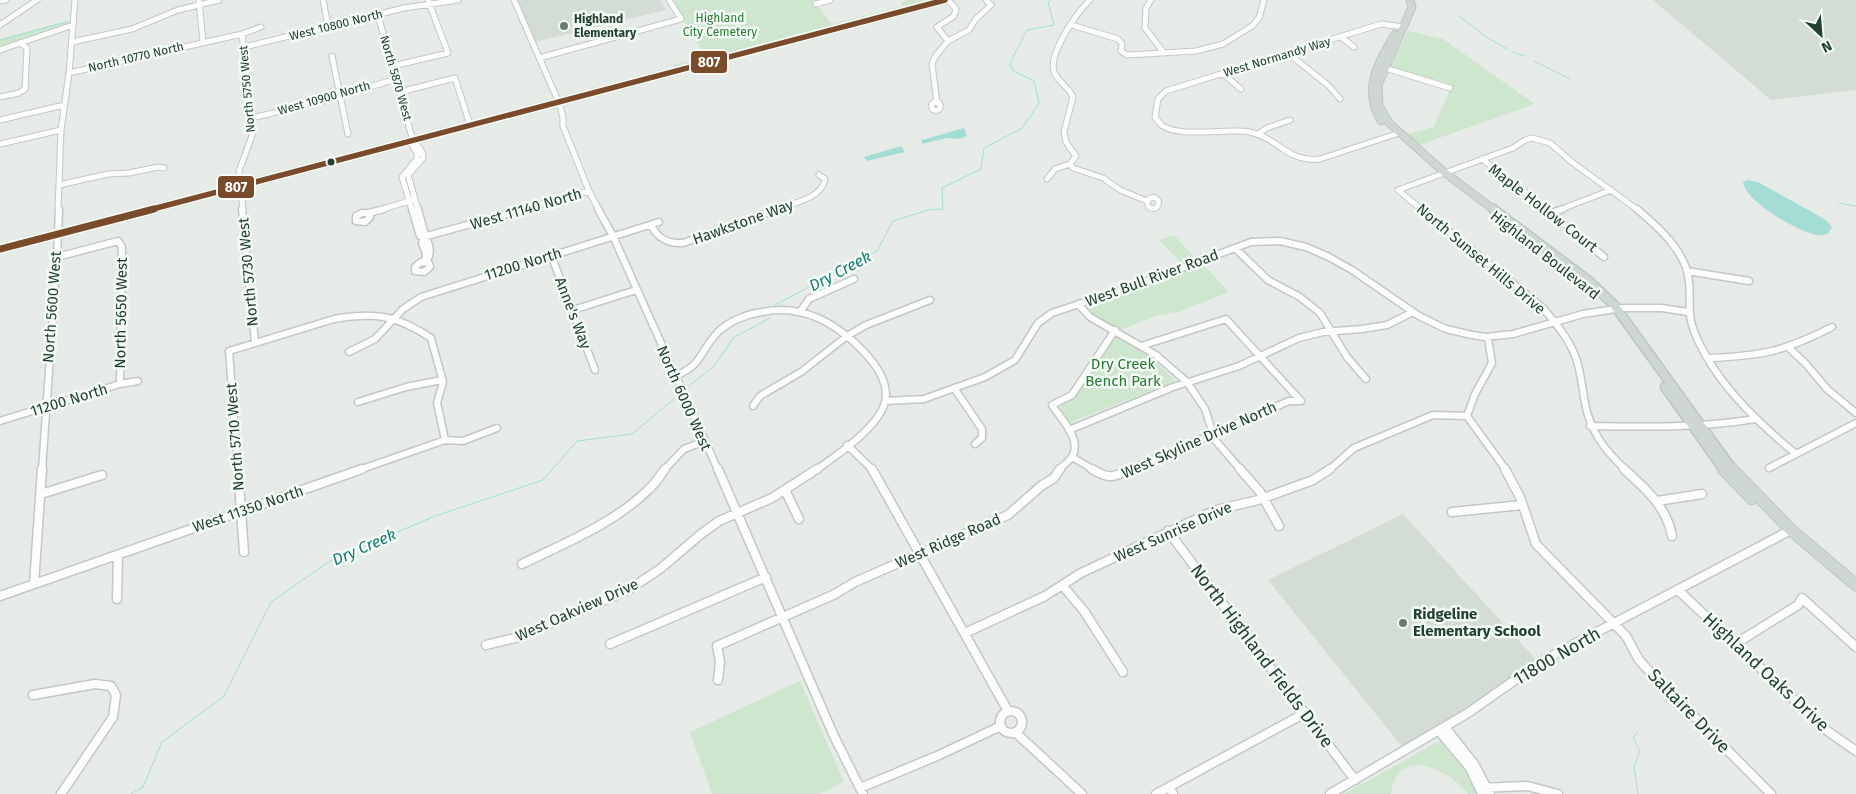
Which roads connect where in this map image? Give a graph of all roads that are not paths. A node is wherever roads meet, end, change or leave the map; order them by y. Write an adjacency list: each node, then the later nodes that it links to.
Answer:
1 (6, 0): 17 (street)
2 (37, 0): 22 (street)
3 (76, 0): 23 (street, North 5600 West)
4 (219, 0): 18 (street)
5 (323, 0): 25 (street)
6 (458, 0): 19 (street, West 10800 North)
7 (514, 0): 40 (street, North 6000 West)
8 (669, 0): 40 (street)
9 (830, 0): 20 (street)
10 (946, 0): 30 (street); 53 (main road)
11 (986, 0): 30 (street)
12 (1090, 0): 24 (street)
13 (1151, 0): 37 (street)
14 (1264, 0): 37 (street)
15 (1406, 0): 27 (main road, Highland Boulevard)
16 (1410, 0): 27 (main road, Highland Boulevard)
17 (0, 1)
18 (199, 2): 31 (street); 32 (street)
19 (428, 2): 21 (street, West 10800 North); 41 (street)
20 (816, 4)
21 (378, 15): 25 (street, West 10800 North); 41 (street, North 5870 West)
22 (0, 25)
23 (73, 25): 31 (street, North 5600 West); 33 (street)
24 (1072, 25): 37 (street); 66 (street)
25 (328, 26): 34 (street, West 10800 North)
26 (261, 27): 28 (street, North 10770 North)
27 (1401, 27): 29 (street, West Normandy Way); 42 (main road, Highland Boulevard); 62 (main road, Highland Boulevard)
28 (242, 34): 32 (street, North 10770 North); 34 (street, North 5750 West)
29 (1340, 37): 35 (street); 38 (street, West Normandy Way)
30 (948, 41): 52 (street)
31 (72, 42): 43 (street, North 5600 West)
32 (203, 42): 43 (street, North 10770 North)
33 (20, 43): 36 (street); 50 (street)
34 (244, 47): 55 (street, North 5750 West)
35 (1354, 47)
36 (0, 51)
37 (1164, 53)
38 (1289, 54): 44 (street, West Normandy Way); 51 (street)
39 (332, 56): 49 (street)
40 (539, 58): 53 (street, North 6000 West)
41 (393, 66): 45 (street, North 5870 West)
42 (1385, 68): 46 (street); 62 (main road, Highland Boulevard)
43 (69, 72): 54 (street, North 5600 West)
44 (1222, 73): 47 (street); 61 (street, West Normandy Way)
45 (396, 79): 48 (street, North 5870 West); 49 (street, West 10900 North)
46 (1450, 88)
47 (1241, 89)
48 (400, 92): 58 (street); 63 (street, North 5870 West)
49 (341, 96): 55 (street, West 10900 North); 60 (street)
50 (0, 97)
51 (1340, 99)
52 (937, 102)
53 (559, 103): 58 (main road); 74 (street, North 6000 West)
54 (64, 105): 56 (street); 59 (street, North 5600 West)
55 (252, 118): 68 (street, North 5750 West)
56 (0, 120)
57 (1290, 120): 61 (street)
58 (470, 126): 63 (main road)
59 (61, 130): 64 (street); 72 (street, North 5600 West)
60 (348, 134)
61 (1258, 134): 62 (street)
62 (1396, 134): 69 (main road, Highland Boulevard)
63 (413, 140): 73 (main road); 76 (street, North 5870 West)
64 (0, 144)
65 (1482, 159): 69 (street); 75 (street); 78 (street, Maple Hollow Court)
66 (1070, 164): 71 (street); 77 (street)
67 (164, 168): 72 (street)
68 (239, 171): 73 (street, North 5730 West)
69 (1442, 173): 98 (main road, Highland Boulevard); 103 (street, North Sunset Hills Drive)
70 (819, 175): 81 (street, Hawkstone Way)
71 (1047, 179)
72 (59, 185): 82 (street, North 5600 West)
73 (240, 186): 82 (main road); 109 (street, North 5730 West)
74 (589, 190): 83 (street, North 6000 West); 84 (street, West 11140 North)
75 (1611, 190): 78 (street); 91 (street)
76 (411, 200): 79 (street); 84 (street)
77 (1147, 200)
78 (1551, 212): 89 (street, Maple Hollow Court)
79 (369, 213)
80 (659, 222): 81 (street, 11200 North)
81 (650, 225): 83 (street, 11200 North)
82 (58, 234): 86 (main road); 88 (street, North 5600 West)
83 (612, 236): 87 (street, 11200 North); 94 (street, North 6000 West)
84 (424, 239): 90 (street)
85 (1235, 248): 96 (street, West Bull River Road); 100 (street, West Bull River Road); 106 (street)
86 (0, 249)
87 (552, 255): 97 (street, Anne's Way); 102 (street, 11200 North)
88 (56, 257): 121 (street, North 5650 West); 126 (street, North 5600 West)
89 (1604, 257)
90 (425, 262)
91 (1687, 271): 93 (street); 101 (street)
92 (854, 279): 99 (street)
93 (1749, 281)
94 (636, 290): 97 (street); 116 (street, North 6000 West)
95 (930, 300): 107 (street)
96 (1078, 304): 105 (street); 122 (street, West Bull River Road)
97 (573, 310): 115 (street, Anne's Way)
98 (1614, 310): 101 (street, West Bull River Road); 103 (street, West Bull River Road); 132 (main road, Highland Boulevard)
99 (800, 312): 107 (street); 116 (street)
100 (1413, 312): 106 (street); 108 (street, West Bull River Road)
101 (1688, 312): 114 (street)
102 (393, 318): 109 (street); 112 (street, 11200 North); 118 (street)
103 (1555, 322): 108 (street, West Bull River Road); 133 (street, North Sunset Hills Drive)
104 (1832, 327): 111 (street)
105 (1115, 330): 110 (street); 135 (street)
106 (1331, 331): 113 (street); 117 (street)
107 (847, 336): 123 (street); 125 (street)
108 (1488, 338): 128 (street)
109 (255, 343): 151 (street, North 5710 West)
110 (1141, 346): 113 (street); 120 (street)
111 (1789, 348): 114 (street); 127 (street)
112 (349, 352)
113 (1261, 357): 120 (street); 136 (street, West Skyline Drive North)
114 (1709, 358): 129 (street)
115 (595, 370)
116 (674, 377): 138 (street, North 6000 West)
117 (1366, 379)
118 (442, 380): 124 (street); 137 (street)
119 (138, 381): 121 (street, 11200 North)
120 (1187, 382): 135 (street); 136 (street)
121 (120, 384): 126 (street, 11200 North)
122 (954, 388): 123 (street, West Bull River Road); 139 (street)
123 (886, 401): 140 (street)
124 (358, 402)
125 (753, 406)
126 (45, 408): 130 (street, 11200 North); 146 (street, North 5600 West)
127 (1856, 413)
128 (1467, 416): 148 (street, West Sunrise Drive); 150 (street, Saltaire Drive)
129 (1755, 419): 132 (street); 141 (street)
130 (0, 421)
131 (1856, 423): 141 (street)
132 (1694, 425): 133 (street); 156 (main road, Highland Boulevard)
133 (1590, 426): 149 (street, North Sunset Hills Drive)
134 (497, 428): 137 (street, West 11350 North)
135 (1068, 430): 142 (street)
136 (1212, 434): 142 (street, West Skyline Drive North); 148 (street)
137 (445, 440): 151 (street, West 11350 North)
138 (703, 442): 152 (street, North 6000 West); 162 (street)
139 (976, 444)
140 (847, 445): 145 (street); 160 (street)
141 (1796, 454): 143 (street)
142 (1072, 457): 160 (street, West Ridge Road)
143 (1769, 468)
144 (102, 475): 146 (street)
145 (785, 490): 152 (street); 154 (street)
146 (41, 494): 164 (street, North 5600 West)
147 (1702, 494): 149 (street)
148 (1264, 498): 155 (street); 157 (street, West Sunrise Drive)
149 (1657, 501): 158 (street, North Sunset Hills Drive)
150 (1522, 505): 153 (street); 171 (street, Saltaire Drive)
151 (240, 511): 159 (street, North 5710 West); 161 (street, West 11350 North)
152 (736, 512): 163 (street, North 6000 West); 175 (street, West Oakview Drive)
153 (1452, 512)
154 (799, 519)
155 (1278, 526)
156 (1791, 530): 166 (main road, Highland Boulevard); 167 (street, 11800 North)
157 (1168, 531): 165 (street, West Sunrise Drive); 181 (street, North Highland Fields Drive)
158 (1672, 536)
159 (244, 552)
160 (920, 553): 170 (street, West Ridge Road); 172 (street)
161 (118, 555): 164 (street, West 11350 North); 169 (street)
162 (522, 564)
163 (766, 577): 170 (street, North 6000 West); 173 (street)
164 (34, 584): 168 (street, West 11350 North)
165 (1062, 585): 172 (street, West Sunrise Drive); 177 (street)
166 (1856, 585)
167 (1678, 590): 171 (street, 11800 North); 174 (street, Highland Oaks Drive)
168 (0, 596)
169 (117, 598)
170 (782, 617): 178 (street, West Ridge Road); 187 (street, North 6000 West)
171 (1614, 623): 183 (street, 11800 North); 195 (street, Saltaire Drive)
172 (965, 633): 180 (street)
173 (610, 644)
174 (1735, 644): 176 (street); 185 (street, Highland Oaks Drive)
175 (486, 645)
176 (1856, 647)
177 (1123, 672)
178 (718, 680)
179 (32, 695): 190 (street)
180 (1008, 711): 182 (street); 184 (street)
181 (1305, 713): 186 (street, North Highland Fields Drive); 188 (street)
182 (1001, 726): 184 (street); 187 (street)
183 (1442, 729): 186 (street, 11800 North); 189 (street)
184 (1015, 732): 191 (street)
185 (1856, 751)
186 (1355, 780): 193 (street, 11800 North)
187 (862, 791)
188 (1171, 791): 192 (street)
189 (1485, 791): 194 (street)
190 (61, 794)
191 (1082, 794)
192 (1156, 794)
193 (1330, 794)
194 (1558, 794)
195 (1770, 794)

